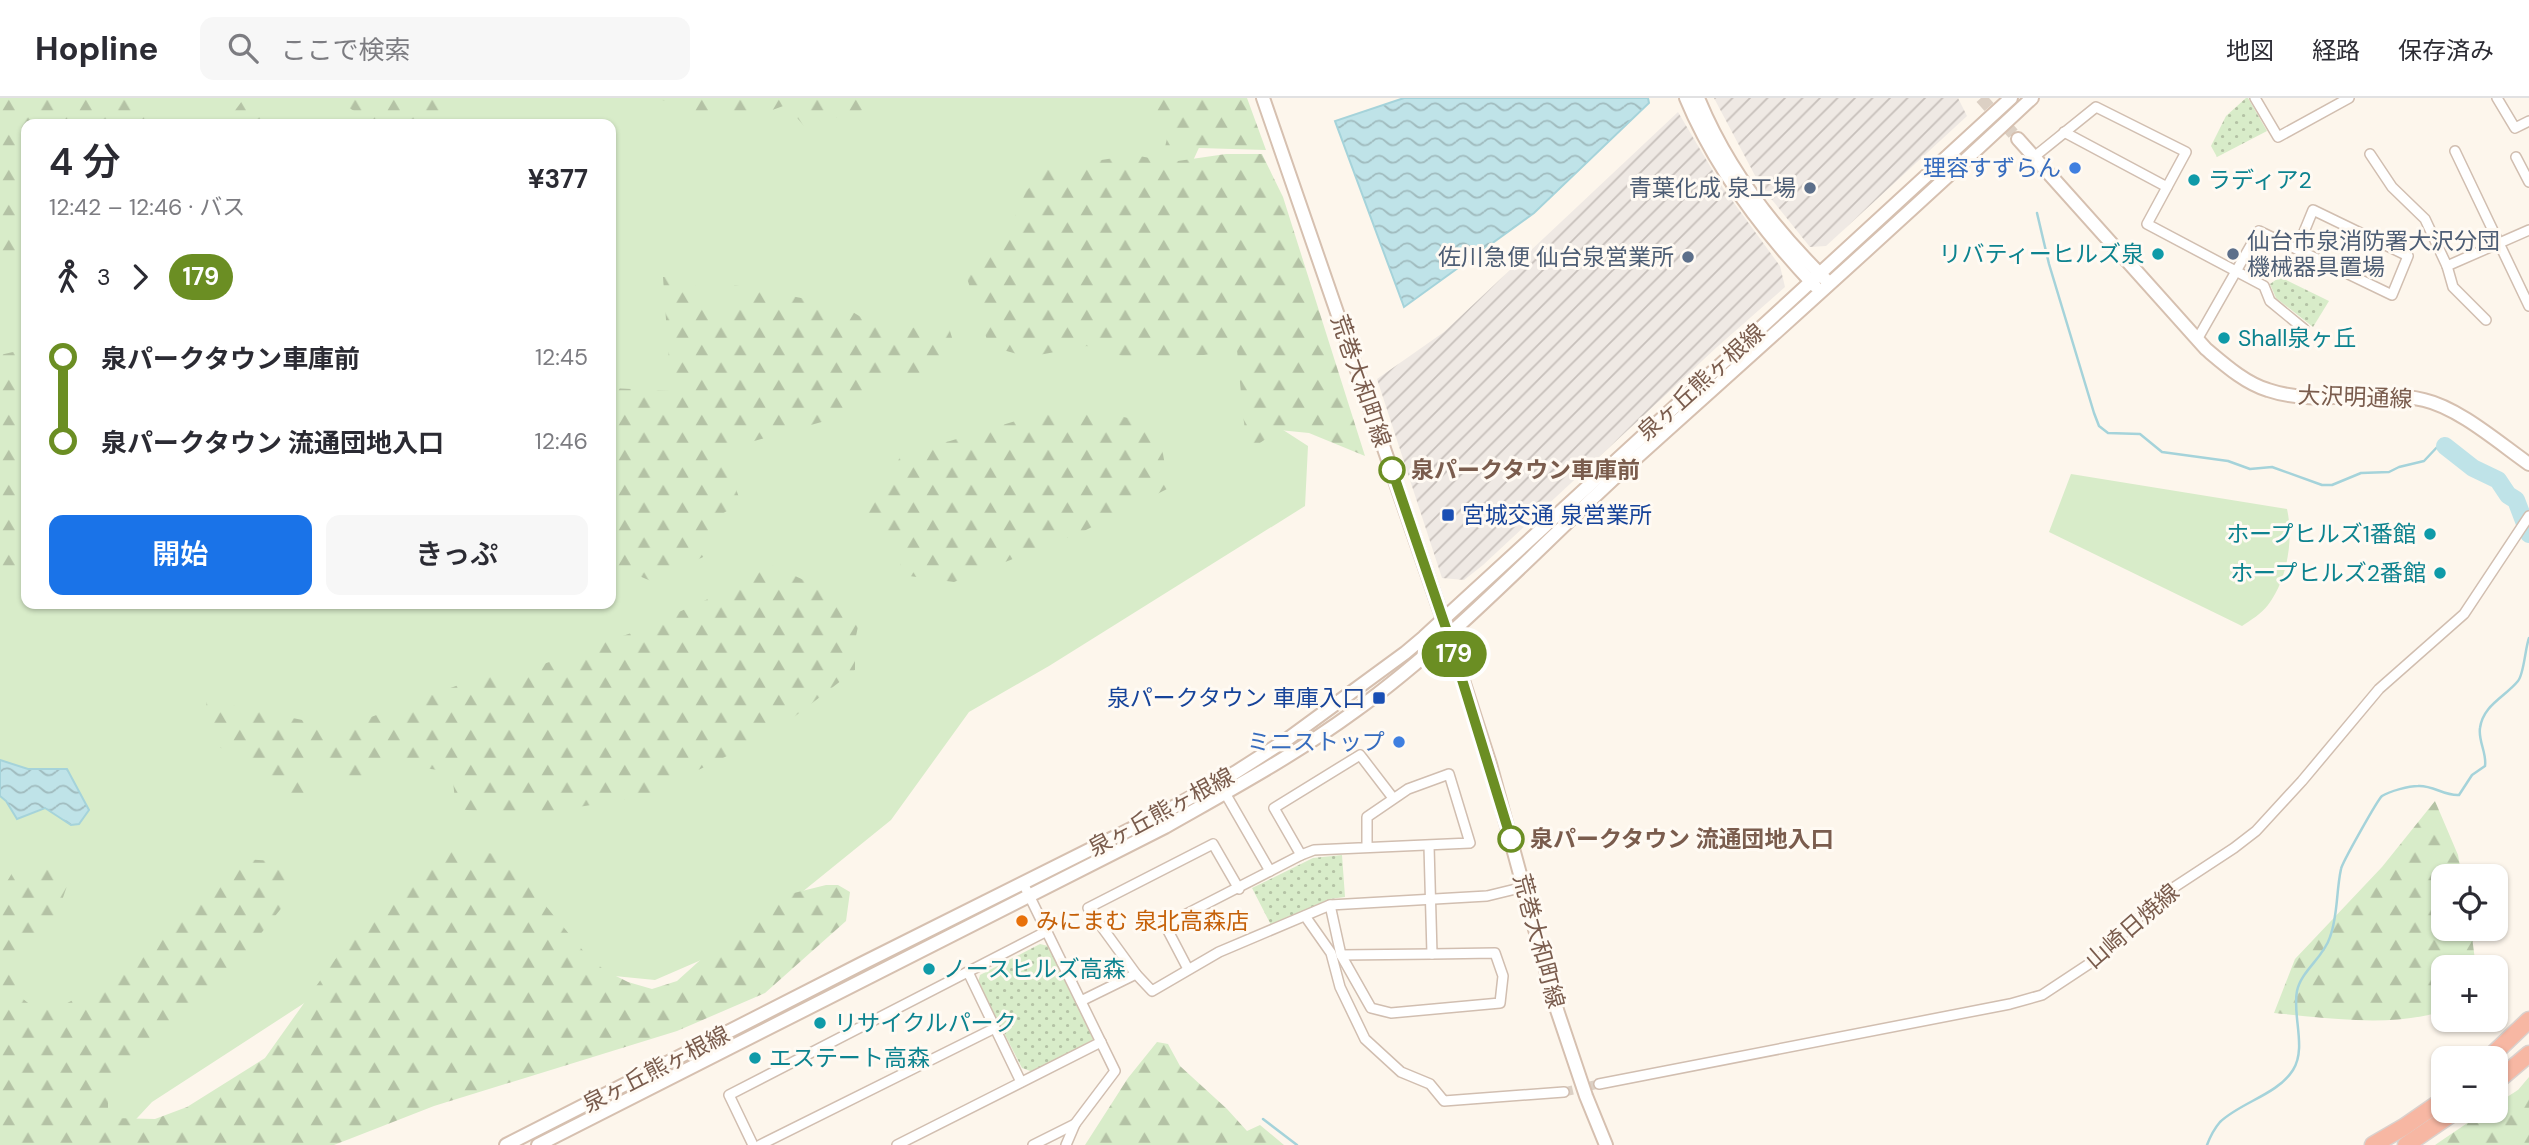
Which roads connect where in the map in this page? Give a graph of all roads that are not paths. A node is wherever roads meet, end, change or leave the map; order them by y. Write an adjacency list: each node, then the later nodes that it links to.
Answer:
1 (1264, 98): 30 (main road, 荒巻大和町線)
2 (1686, 98): 23 (main road)
3 (1698, 98): 23 (main road)
4 (2011, 98): 23 (main road, 泉ヶ丘熊ヶ根線)
5 (2032, 98): 23 (main road, 泉ヶ丘熊ヶ根線)
6 (2255, 98): 7 (street)
7 (2349, 98)
8 (2497, 98): 9 (street)
9 (2529, 121)
10 (2064, 132): 14 (street); 17 (street); 17 (street)
11 (2018, 139): 14 (main road, 大沢明通線)
12 (2455, 151): 19 (street)
13 (2370, 154): 21 (street)
14 (2034, 157): 27 (main road, 大沢明通線)
15 (2516, 157): 16 (street)
16 (2529, 182)
17 (2167, 187): 22 (street)
18 (2529, 230): 19 (street)
19 (2501, 242): 21 (street); 24 (street)
20 (2297, 249): 20 (street); 22 (street)
21 (2447, 266): 25 (street)
22 (2235, 272): 26 (street); 27 (street)
23 (1820, 283): 30 (main road, 泉ヶ丘熊ヶ根線); 31 (main road, 泉ヶ丘熊ヶ根線)
24 (2529, 306)
25 (2486, 320)
26 (2304, 329)
27 (2198, 338): 28 (main road, 大沢明通線)
28 (2529, 464)
29 (2529, 516): 61 (street, 山崎日焼線)
30 (1443, 620): 31 (main road, 荒巻大和町線); 38 (main road, 泉ヶ丘熊ヶ根線)
31 (1448, 634): 32 (main road, 泉ヶ丘熊ヶ根線); 39 (main road, 荒巻大和町線)
32 (1225, 793): 37 (street); 41 (main road, 泉ヶ丘熊ヶ根線)
33 (1393, 798): 34 (street); 35 (street); 36 (street)
34 (1429, 846): 35 (street); 42 (street)
35 (1367, 847): 36 (street)
36 (1301, 855): 37 (street)
37 (1270, 871): 40 (street)
38 (1023, 883): 41 (street); 64 (main road, 泉ヶ丘熊ヶ根線)
39 (1524, 887): 42 (street); 75 (main road, 荒巻大和町線)
40 (1239, 889): 48 (street); 50 (street)
41 (1030, 896): 45 (street); 67 (main road, 泉ヶ丘熊ヶ根線)
42 (1431, 900): 43 (street); 46 (street)
43 (1330, 905): 44 (street); 47 (street)
44 (1305, 916): 48 (street); 62 (street)
45 (1047, 932): 49 (street); 51 (street)
46 (1432, 954): 47 (street); 47 (street)
47 (1341, 955)
48 (1188, 969): 50 (street)
49 (968, 972): 53 (street); 70 (street)
50 (1136, 974): 51 (street)
51 (1081, 1001): 55 (street)
52 (2529, 1020): 56 (highway)
53 (995, 1028): 60 (street); 71 (street)
54 (2529, 1033): 57 (highway)
55 (1101, 1042): 60 (street); 66 (street)
56 (2502, 1046)
57 (2508, 1051)
58 (2529, 1054): 59 (highway)
59 (2508, 1072)
60 (1021, 1082): 72 (street)
61 (1600, 1084)
62 (1564, 1092)
63 (2431, 1108): 76 (highway)
64 (551, 1122): 67 (main road); 68 (main road, 泉ヶ丘熊ヶ根線)
65 (2438, 1123): 77 (highway)
66 (1075, 1124): 73 (street); 74 (street)
67 (560, 1140): 69 (main road, 泉ヶ丘熊ヶ根線)
68 (506, 1145)
69 (538, 1145)
70 (753, 1145)
71 (760, 1145)
72 (897, 1145)
73 (1033, 1145)
74 (1066, 1145)
75 (1606, 1145)
76 (2373, 1145)
77 (2406, 1145)

